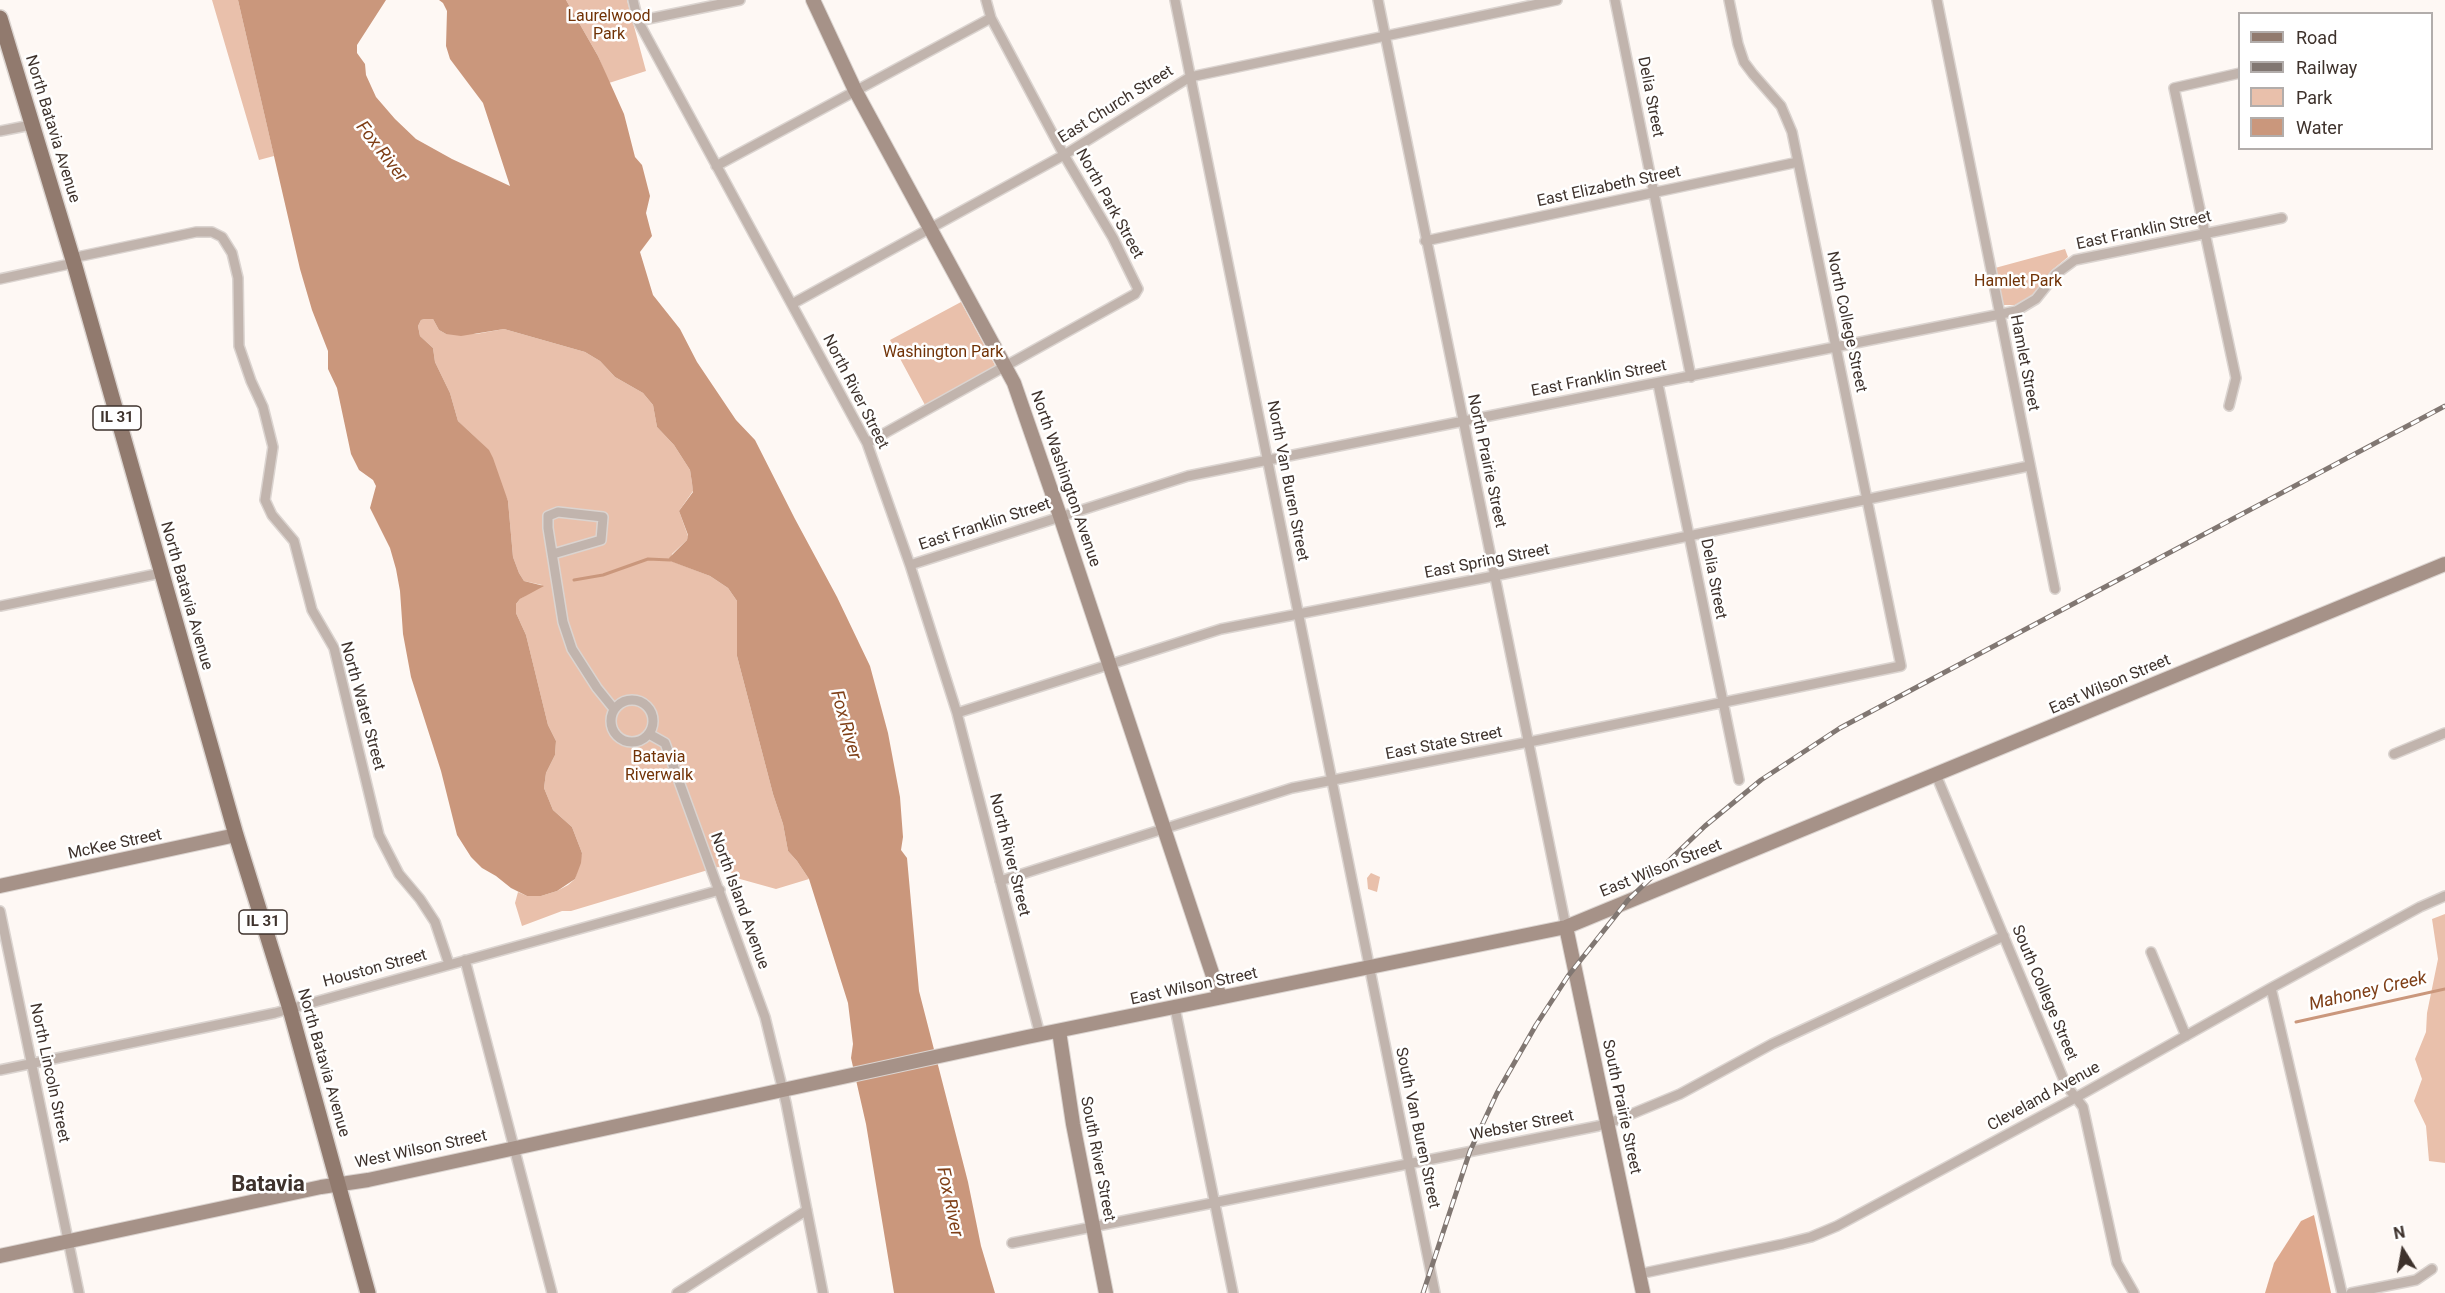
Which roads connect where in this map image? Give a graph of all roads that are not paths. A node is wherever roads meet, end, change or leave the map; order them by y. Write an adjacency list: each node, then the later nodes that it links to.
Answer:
1 (633, 0): 13 (street, North River Street)
2 (740, 0): 13 (street)
3 (813, 0): 17 (main road, North Washington Avenue)
4 (986, 0): 12 (street, North Park Street)
5 (1175, 0): 16 (street, North Van Buren Street)
6 (1378, 0): 14 (street, North Prairie Street)
7 (1557, 0): 14 (street, East Church Street)
8 (1615, 0): 23 (street, Delia Street)
9 (1729, 0): 21 (street, North College Street)
10 (1937, 0): 31 (street, Hamlet Street)
11 (0, 18): 18 (main road, North Batavia Avenue / IL 31)
12 (991, 18): 17 (street); 20 (street, North Park Street)
13 (638, 21): 22 (street, North River Street)
14 (1385, 37): 16 (street, East Church Street); 27 (street, North Prairie Street)
15 (2238, 73): 26 (street)
16 (1190, 77): 20 (street, East Church Street); 39 (street, North Van Buren Street)
17 (855, 90): 22 (street); 25 (main road, North Washington Avenue)
18 (31, 125): 19 (street); 28 (main road, North Batavia Avenue / IL 31)
19 (0, 131)
20 (1064, 155): 25 (street, East Church Street); 33 (street, North Park Street)
21 (1798, 162): 23 (street, East Elizabeth Street); 32 (street, North College Street)
22 (716, 166): 30 (street, North River Street)
23 (1654, 194): 27 (street, East Elizabeth Street); 34 (street, Delia Street)
24 (2282, 218): 26 (street, East Franklin Street)
25 (930, 229): 30 (street, East Church Street); 33 (main road, North Washington Avenue)
26 (2206, 234): 31 (street, East Franklin Street); 36 (street)
27 (1425, 241): 37 (street, North Prairie Street)
28 (73, 261): 29 (street); 47 (main road, North Batavia Avenue / IL 31); 75 (street, North Water Street)
29 (0, 279)
30 (792, 304): 38 (street, North River Street)
31 (1999, 314): 32 (street, East Franklin Street); 40 (street, Hamlet Street)
32 (1836, 347): 34 (street, East Franklin Street); 41 (street, North College Street)
33 (1006, 368): 38 (street); 42 (main road, North Washington Avenue)
34 (1691, 377): 35 (street, East Franklin Street)
35 (1658, 384): 37 (street, East Franklin Street); 43 (street, Delia Street)
36 (2229, 406)
37 (1462, 420): 39 (street, East Franklin Street); 48 (street, North Prairie Street)
38 (867, 443): 46 (street, North River Street)
39 (1267, 460): 42 (street, East Franklin Street); 51 (street, North Van Buren Street)
40 (2029, 466): 41 (street, East Spring Street); 49 (street, Hamlet Street)
41 (1867, 498): 43 (street, East Spring Street); 53 (street, North College Street)
42 (1060, 516): 46 (street, East Franklin Street); 52 (main road, North Washington Avenue)
43 (1689, 536): 48 (street, East Spring Street); 54 (street, Delia Street)
44 (553, 554): 44 (street); 55 (street)
45 (2445, 564): 61 (main road, East Wilson Street)
46 (910, 565): 56 (street, North River Street)
47 (161, 573): 50 (street); 65 (main road, North Batavia Avenue / IL 31)
48 (1494, 576): 51 (street, East Spring Street); 59 (street, North Prairie Street)
49 (2055, 589)
50 (0, 606)
51 (1298, 614): 52 (street, East Spring Street); 62 (street, North Van Buren Street)
52 (1110, 664): 56 (street, East Spring Street); 64 (main road, North Washington Avenue)
53 (1901, 666): 54 (street, East State Street)
54 (1723, 703): 59 (street, East State Street); 63 (street, Delia Street)
55 (614, 709): 58 (street); 58 (street)
56 (957, 713): 66 (street, North River Street)
57 (2445, 733): 60 (street)
58 (649, 734): 68 (street, North Island Avenue)
59 (1529, 742): 62 (street, East State Street); 71 (street, North Prairie Street)
60 (2394, 754)
61 (1936, 775): 71 (main road, East Wilson Street); 72 (street, South College Street)
62 (1332, 780): 64 (street, East State Street); 76 (street, North Van Buren Street)
63 (1739, 780)
64 (1163, 828): 66 (street, East State Street); 78 (main road, North Washington Avenue)
65 (236, 835): 67 (main road, McKee Street); 80 (main road, North Batavia Avenue / IL 31)
66 (1000, 881): 82 (street, North River Street)
67 (0, 886)
68 (720, 890): 74 (street, Houston Street); 87 (street, North Island Avenue)
69 (2445, 896): 77 (street, Cleveland Avenue)
70 (0, 911): 84 (street, North Lincoln Street)
71 (1566, 927): 76 (main road, East Wilson Street); 89 (main road, South Prairie Street)
72 (2004, 936): 88 (street, South College Street); 89 (street, Webster Street)
73 (2151, 952): 83 (street)
74 (465, 960): 75 (street, Houston Street); 90 (street)
75 (449, 964): 80 (street, Houston Street)
76 (1369, 968): 78 (main road, East Wilson Street); 91 (street, South Van Buren Street)
77 (2271, 988): 83 (street, Cleveland Avenue); 111 (street)
78 (1220, 997): 79 (main road, East Wilson Street)
79 (1174, 1008): 81 (main road, East Wilson Street); 93 (street)
80 (290, 1009): 84 (street, Houston Street); 92 (main road, North Batavia Avenue / IL 31)
81 (1059, 1031): 82 (main road, East Wilson Street); 95 (main road, South River Street)
82 (1040, 1035): 86 (main road, East Wilson Street)
83 (2186, 1036): 88 (street, Cleveland Avenue)
84 (30, 1064): 85 (street, Houston Street); 96 (street, North Lincoln Street)
85 (0, 1070)
86 (849, 1076): 87 (main road, West Wilson Street)
87 (782, 1090): 90 (main road, West Wilson Street); 94 (street, North Island Avenue)
88 (2075, 1098): 100 (street, Cleveland Avenue); 110 (street, South College Street)
89 (1607, 1123): 91 (street, Webster Street); 100 (main road, South Prairie Street)
90 (513, 1147): 92 (main road, West Wilson Street); 103 (street)
91 (1409, 1163): 93 (street, Webster Street); 108 (street, South Van Buren Street)
92 (338, 1184): 96 (main road, West Wilson Street); 102 (main road, IL 31)
93 (1214, 1202): 95 (street, Webster Street); 107 (street)
94 (807, 1210): 104 (street); 105 (street, North Island Avenue)
95 (1093, 1226): 97 (street, Webster Street); 106 (main road, South River Street)
96 (68, 1242): 98 (main road, West Wilson Street); 101 (street, North Lincoln Street)
97 (1012, 1243)
98 (0, 1256)
99 (2432, 1269): 112 (street)
100 (1639, 1275): 109 (main road, South Prairie Street)
101 (79, 1293)
102 (368, 1293)
103 (552, 1293)
104 (677, 1293)
105 (823, 1293)
106 (1106, 1293)
107 (1233, 1293)
108 (1435, 1293)
109 (1643, 1293)
110 (2134, 1293)
111 (2342, 1293)
112 (2351, 1293)

